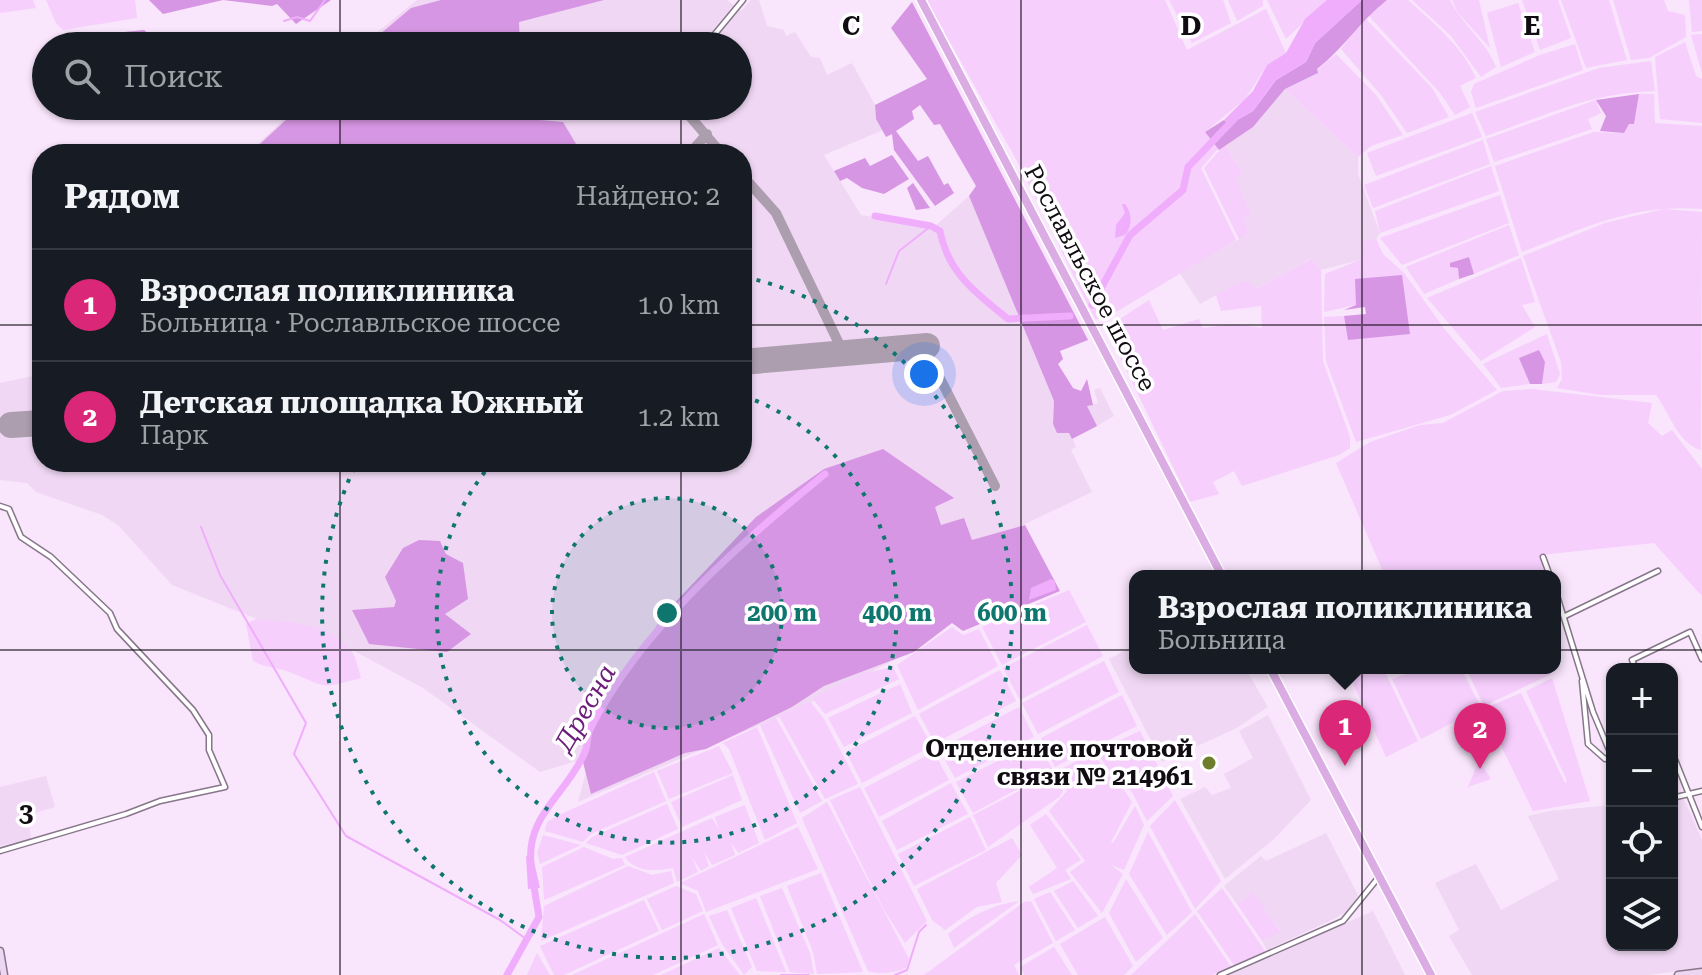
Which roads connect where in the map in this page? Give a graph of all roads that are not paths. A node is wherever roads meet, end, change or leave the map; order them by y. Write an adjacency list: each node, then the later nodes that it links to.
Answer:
1 (743, 0): 3 (street)
2 (921, 0): 6 (main road, Рославльское шоссе)
3 (717, 32)
4 (0, 506): 22 (street)
5 (1543, 557): 7 (street)
6 (1219, 570)
7 (1548, 570)
8 (1658, 571): 10 (street)
9 (1561, 605): 10 (street)
10 (1565, 616): 13 (street)
11 (1702, 659): 12 (street)
12 (1633, 663)
13 (1581, 670): 15 (street); 16 (street)
14 (1273, 674): 23 (main road)
15 (1606, 742)
16 (1606, 759)
17 (1678, 766): 19 (street)
18 (1702, 791): 19 (street)
19 (1691, 797): 20 (street); 21 (street)
20 (1678, 798)
21 (1702, 827)
22 (0, 851)
23 (1380, 877): 27 (street); 28 (main road)
24 (0, 951): 26 (street)
25 (1702, 972): 29 (street)
26 (4, 975)
27 (1220, 975)
28 (1431, 975)
29 (1678, 975)

